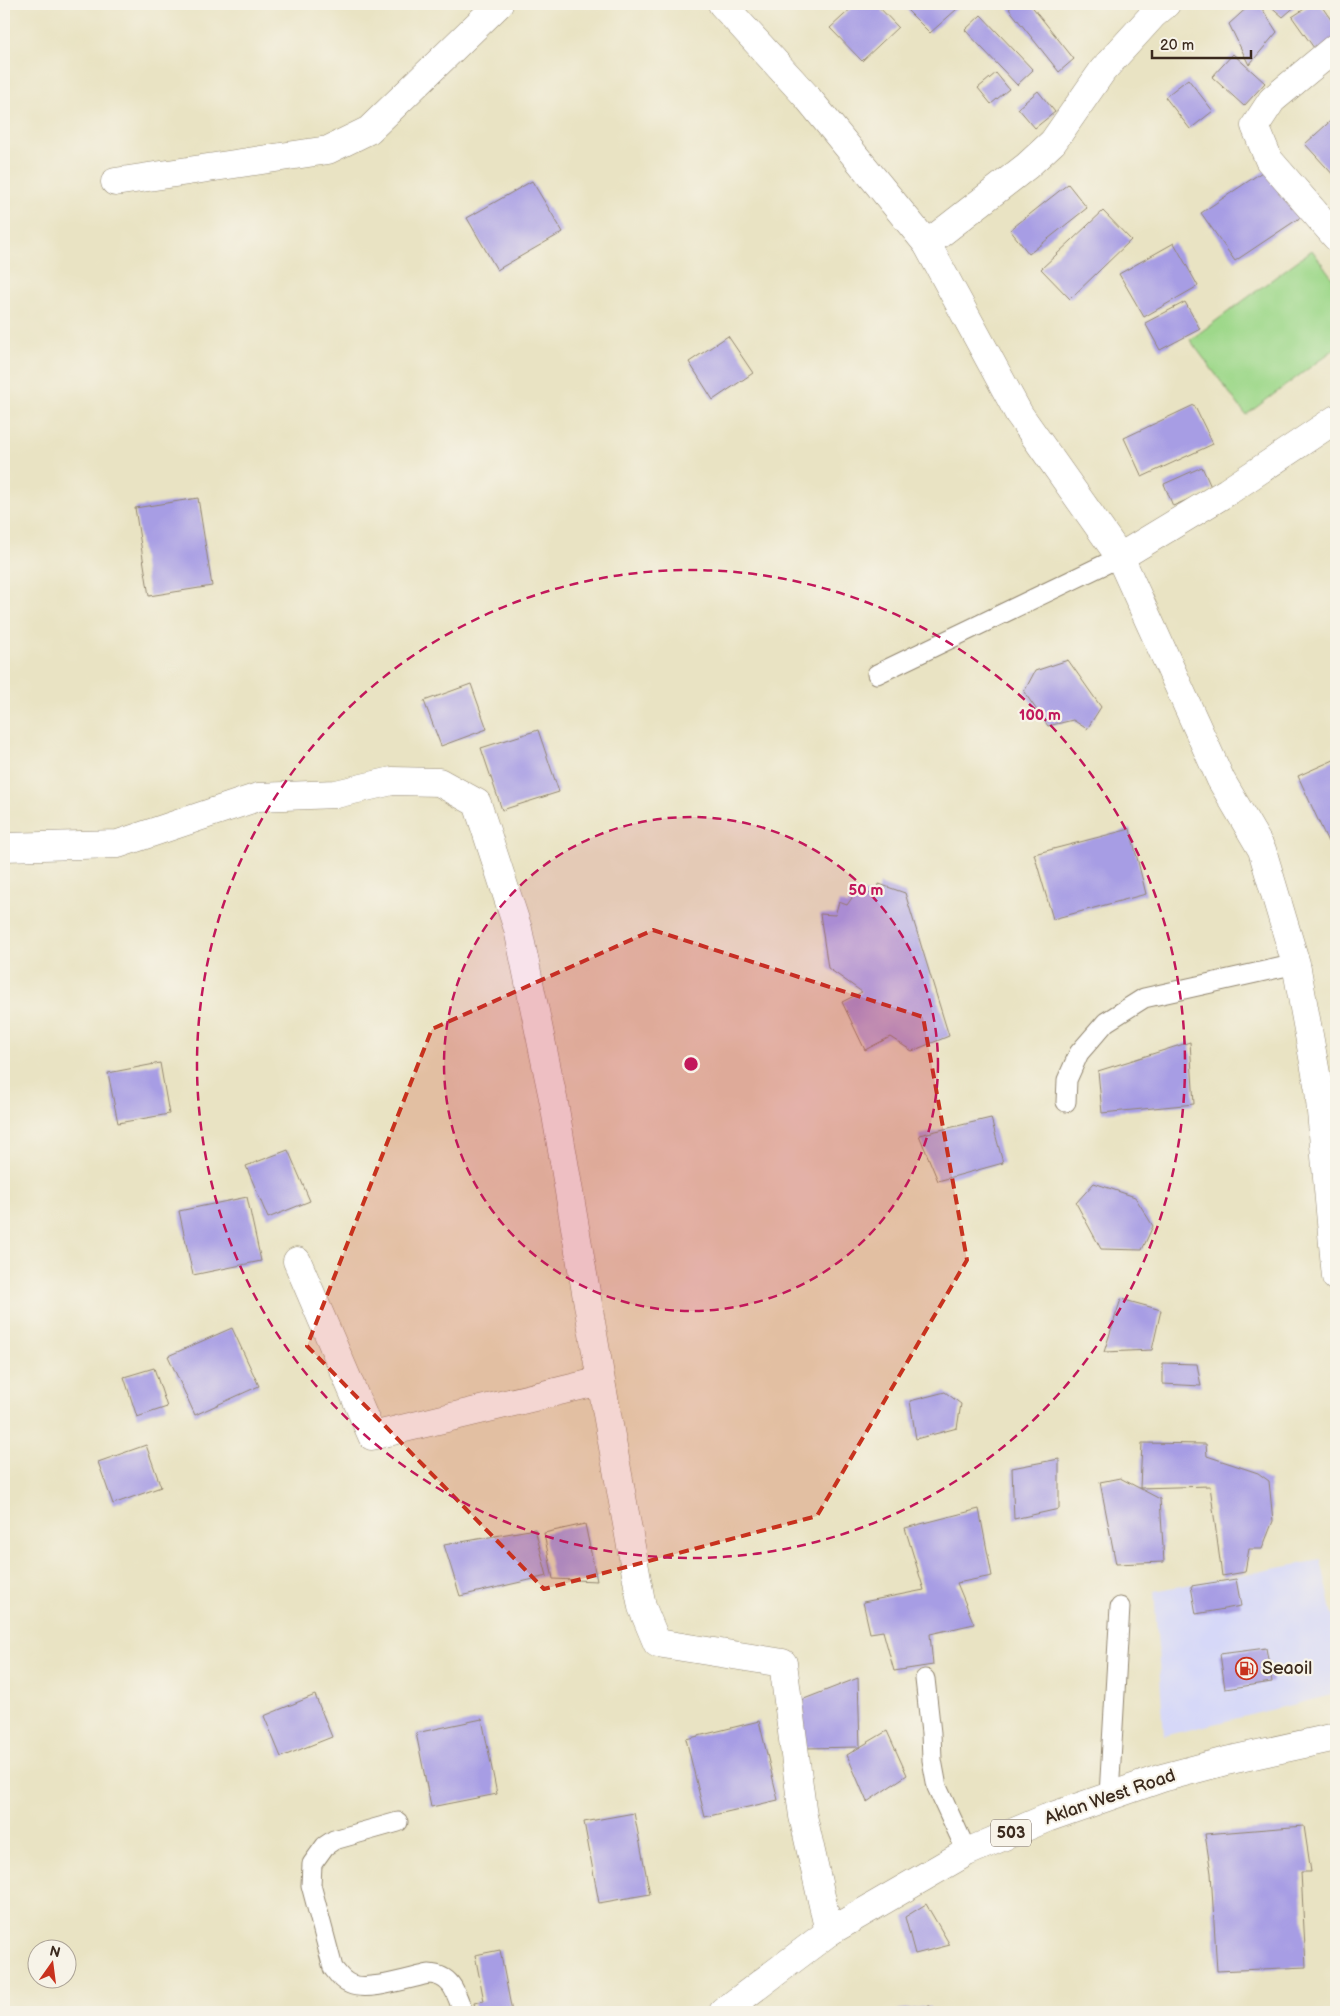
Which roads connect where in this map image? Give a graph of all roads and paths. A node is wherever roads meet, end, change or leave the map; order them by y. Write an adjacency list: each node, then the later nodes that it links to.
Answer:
1 (499, 4): 5 (street)
2 (722, 4): 7 (street)
3 (1166, 4): 7 (street)
4 (1336, 47): 6 (street)
5 (115, 182)
6 (1333, 228)
7 (927, 244): 9 (street)
8 (1336, 419): 9 (street)
9 (1120, 557): 10 (lane); 12 (street)
10 (877, 674)
11 (4, 847): 16 (street)
12 (1296, 964): 13 (lane); 15 (street)
13 (1066, 1102)
14 (297, 1261): 16 (street)
15 (1336, 1276)
16 (601, 1381): 23 (street)
17 (1120, 1606): 20 (lane)
18 (925, 1680): 22 (lane)
19 (1336, 1737): 20 (street, Aklan West Road / 503)
20 (1110, 1795): 22 (street, Aklan West Road / 503)
21 (398, 1822): 24 (lane)
22 (967, 1852): 23 (street, Aklan West Road / 503)
23 (829, 1932): 25 (street, Aklan West Road / 503)
24 (463, 2012)
25 (723, 2012)

